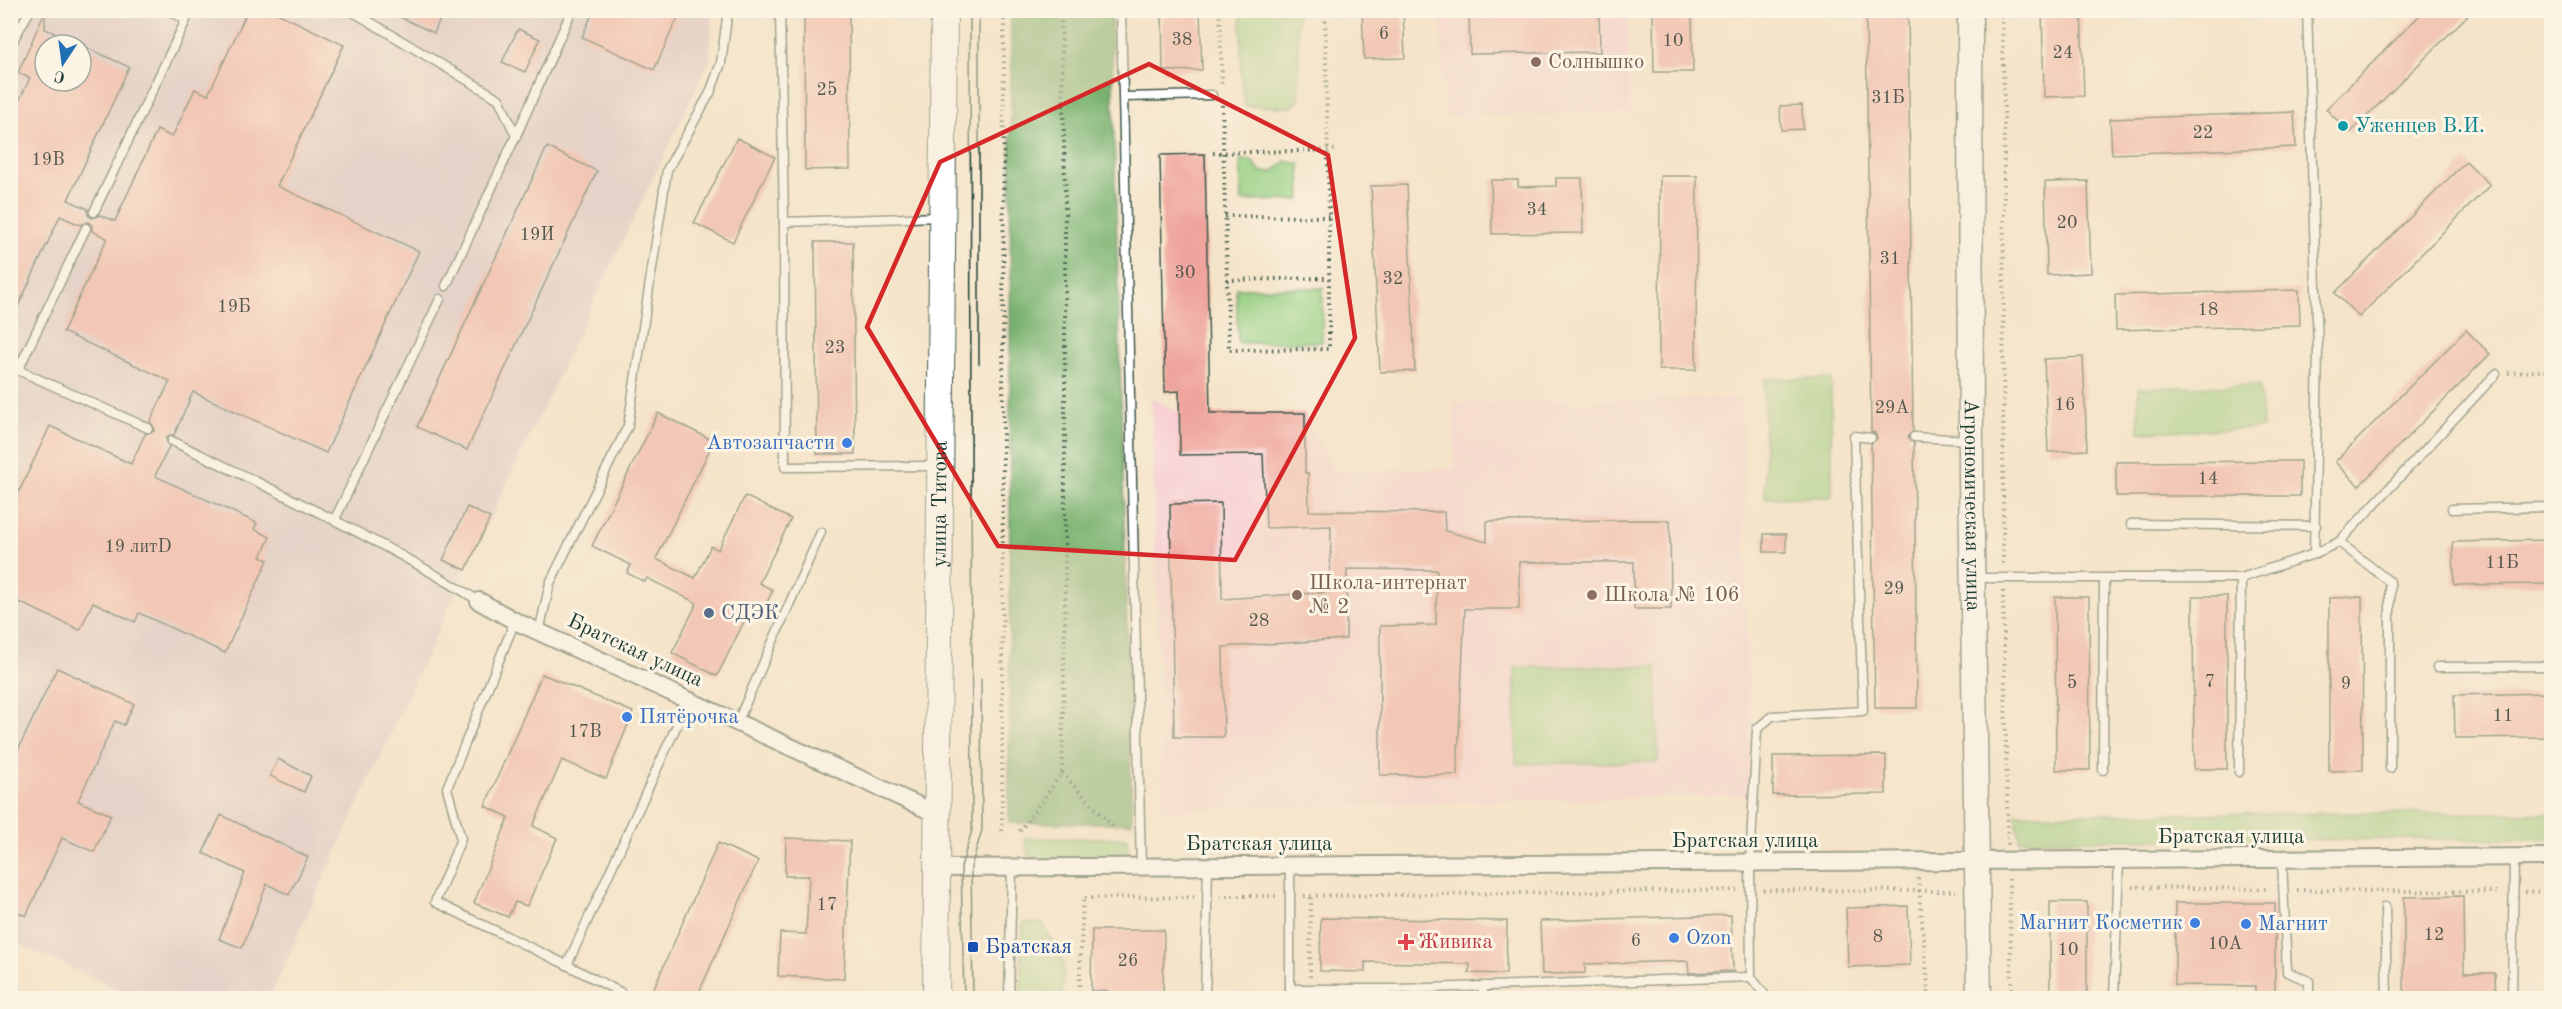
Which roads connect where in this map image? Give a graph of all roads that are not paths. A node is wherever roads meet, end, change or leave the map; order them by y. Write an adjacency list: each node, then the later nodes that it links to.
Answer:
1 (30, 10): 13 (lane)
2 (168, 10): 17 (lane)
3 (350, 10): 16 (lane)
4 (572, 10): 16 (lane)
5 (728, 10): 44 (lane)
6 (780, 10): 19 (lane)
7 (944, 10): 18 (main road, улица Титова)
8 (1121, 10): 15 (lane)
9 (1970, 10): 29 (street, Агрономическая улица)
10 (2307, 10): 35 (lane)
11 (2543, 10): 12 (lane)
12 (2552, 20)
13 (10, 46)
14 (1212, 95): 15 (lane)
15 (1124, 97): 61 (lane)
16 (516, 136): 21 (lane)
17 (94, 212)
18 (942, 217): 19 (lane); 30 (main road, улица Титова)
19 (784, 222): 30 (lane)
20 (86, 228): 23 (lane)
21 (446, 286)
22 (440, 299): 33 (lane)
23 (14, 369): 25 (lane)
24 (2496, 374): 37 (lane)
25 (148, 428)
26 (1914, 437): 29 (lane)
27 (1871, 438): 58 (lane)
28 (172, 441): 33 (lane)
29 (1972, 441): 39 (street, Агрономическая улица)
30 (941, 466): 52 (main road, улица Титова)
31 (2552, 507): 32 (lane)
32 (2452, 509)
33 (335, 519): 42 (lane)
34 (2131, 524): 35 (lane)
35 (2316, 526): 38 (lane)
36 (821, 531): 48 (lane)
37 (2339, 543): 38 (lane); 49 (lane)
38 (2314, 554): 41 (lane)
39 (1974, 578): 40 (lane); 57 (street, Агрономическая улица)
40 (2104, 578): 41 (lane); 50 (lane)
41 (2241, 578): 51 (lane)
42 (479, 601): 43 (street, Братская улица)
43 (515, 621): 44 (street, Братская улица); 65 (lane)
44 (539, 632): 47 (street, Братская улица)
45 (2552, 666): 46 (lane)
46 (2437, 667)
47 (688, 701): 48 (street, Братская улица); 65 (lane)
48 (737, 723): 52 (street, Братская улица)
49 (2390, 768)
50 (2103, 770)
51 (2239, 772)
52 (937, 814): 63 (main road, улица Титова)
53 (2552, 857): 54 (street, Братская улица)
54 (2514, 858): 56 (street, Братская улица); 80 (lane)
55 (2119, 860): 56 (street, Братская улица); 57 (street, Братская улица); 77 (lane)
56 (2282, 860): 78 (lane)
57 (1978, 861): 58 (street, Братская улица); 76 (street, Агрономическая улица)
58 (1750, 864): 59 (street, Братская улица); 66 (lane)
59 (1290, 866): 62 (street, Братская улица); 68 (lane)
60 (1012, 867): 61 (street, Братская улица); 63 (street, Братская улица); 72 (lane)
61 (1141, 867): 62 (street, Братская улица)
62 (1208, 867): 73 (lane)
63 (938, 868): 71 (main road, улица Титова)
64 (2385, 907): 79 (lane)
65 (567, 965): 70 (lane)
66 (1751, 977): 67 (lane); 75 (lane)
67 (1483, 986): 69 (lane); 74 (lane)
68 (1290, 994): 69 (lane)
69 (1398, 994)
70 (617, 999)
71 (936, 999)
72 (1009, 999)
73 (1205, 999)
74 (1483, 999)
75 (1767, 999)
76 (1979, 999)
77 (2114, 999)
78 (2309, 999)
79 (2387, 999)
80 (2512, 999)

